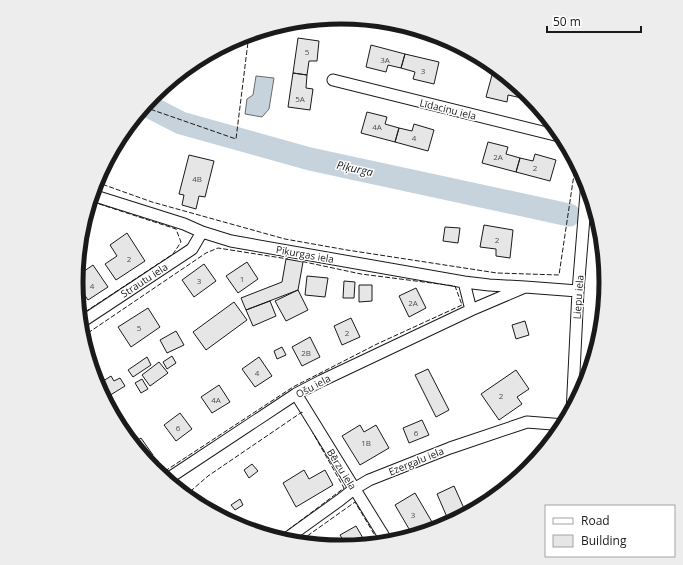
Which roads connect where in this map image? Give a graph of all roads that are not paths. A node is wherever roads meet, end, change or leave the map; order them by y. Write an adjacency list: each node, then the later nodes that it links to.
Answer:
1 (333, 80): 2 (street, Līdaciņu iela)
2 (553, 135)
3 (98, 197): 5 (street, Piķurgas iela)
4 (586, 198): 8 (street, Liepu iela)
5 (202, 232): 6 (street, Piķurgas iela); 10 (street, Strautu iela)
6 (464, 282): 7 (street, Piķurgas iela); 9 (street)
7 (525, 287): 8 (street, Ošu iela); 9 (street, Ošu iela)
8 (578, 291): 12 (street, Liepu iela)
9 (471, 310): 11 (street, Ošu iela)
10 (86, 319)
11 (296, 394): 14 (street, Ošu iela); 15 (street, Bērzu iela)
12 (573, 397)
13 (557, 425): 15 (street, Ezergalu iela)
14 (171, 477)
15 (354, 489): 16 (street, Ezergalu iela); 17 (street, Bērzu iela)
16 (290, 536)
17 (384, 537)

